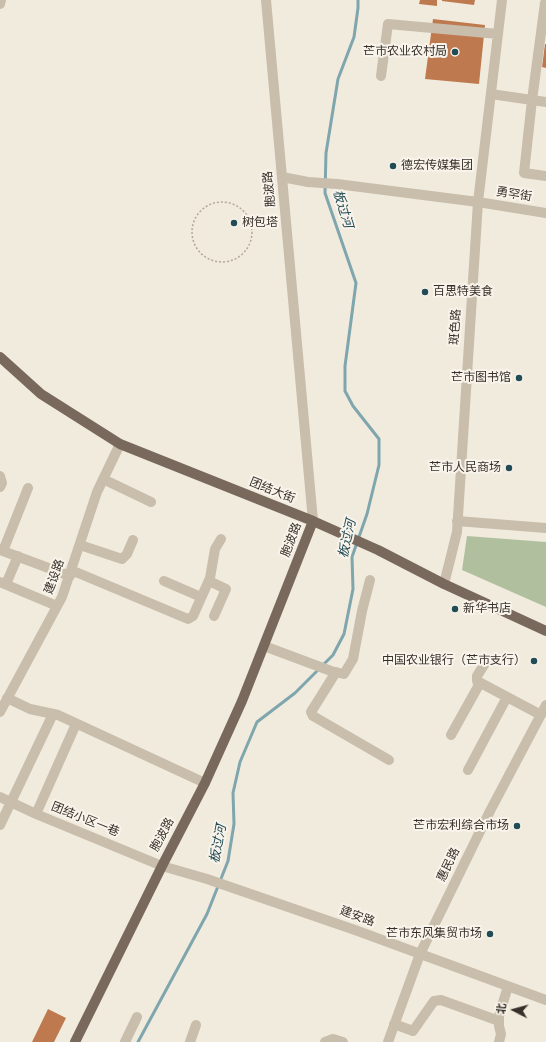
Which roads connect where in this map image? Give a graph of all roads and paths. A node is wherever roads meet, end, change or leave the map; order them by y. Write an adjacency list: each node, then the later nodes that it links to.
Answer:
1 (0, 0): 5 (street)
2 (266, 0): 12 (street, 胞波路)
3 (502, 0): 6 (street, 斑色路)
4 (545, 3): 9 (street)
5 (0, 4)
6 (498, 34): 7 (street); 8 (street, 斑色路)
7 (381, 76)
8 (491, 94): 9 (street); 13 (street, 斑色路)
9 (532, 100): 10 (street); 11 (street)
10 (546, 102)
11 (546, 176)
12 (282, 177): 13 (street, 勇罕街); 15 (street, 胞波路)
13 (478, 202): 14 (street, 勇罕街); 25 (street, 斑色路)
14 (546, 213)
15 (286, 222): 16 (path); 24 (street, 胞波路)
16 (251, 227): 16 (path)
17 (0, 357): 18 (main road, 团结大街)
18 (120, 444): 20 (street, 建设路); 24 (main road, 团结大街)
19 (0, 476): 21 (street)
20 (103, 479): 23 (street); 29 (street, 建设路)
21 (0, 486)
22 (28, 488): 30 (street)
23 (151, 502)
24 (313, 521): 37 (main road, 团结大街); 42 (main road, 胞波路)
25 (457, 521): 26 (street); 37 (street, 斑色路)
26 (546, 528)
27 (221, 539): 35 (street)
28 (133, 540): 29 (street)
29 (80, 545): 32 (street, 建设路)
30 (1, 550): 31 (street)
31 (18, 556): 32 (street); 36 (street)
32 (71, 573): 38 (street); 39 (street, 建设路)
33 (370, 580): 44 (street)
34 (164, 581): 38 (street)
35 (209, 581): 38 (street); 40 (street)
36 (3, 583): 39 (street)
37 (444, 584): 41 (main road, 团结大街)
38 (201, 597)
39 (57, 606): 47 (street, 建设路)
40 (214, 616)
41 (546, 631)
42 (264, 646): 44 (street); 56 (main road, 胞波路)
43 (487, 660): 45 (street)
44 (334, 672): 54 (street)
45 (480, 683): 46 (street); 53 (street)
46 (507, 697): 51 (street); 55 (street)
47 (8, 698): 49 (street, 建设路); 50 (street)
48 (546, 705): 51 (street, 惠民路)
49 (0, 712)
50 (52, 714): 52 (street); 58 (street)
51 (541, 716): 62 (street, 惠民路)
52 (76, 724): 56 (street); 59 (street)
53 (451, 734)
54 (389, 760)
55 (468, 770)
56 (205, 783): 61 (main road, 胞波路)
57 (0, 797): 58 (street, 团结小区一巷)
58 (10, 802): 59 (street, 团结小区一巷); 60 (street)
59 (36, 814): 61 (street, 团结小区一巷)
60 (0, 825)
61 (162, 866): 62 (street, 建安路); 69 (main road, 胞波路)
62 (420, 954): 63 (street, 建安路); 67 (street, 惠民路)
63 (508, 986): 64 (street, 建安路); 66 (street)
64 (546, 1000)
65 (137, 1017): 70 (street)
66 (499, 1021): 67 (street); 75 (street)
67 (394, 1024): 74 (street, 惠民路)
68 (196, 1025): 71 (street)
69 (75, 1042)
70 (125, 1042)
71 (190, 1042)
72 (325, 1042): 73 (street)
73 (343, 1042)
74 (388, 1042)
75 (500, 1042)

